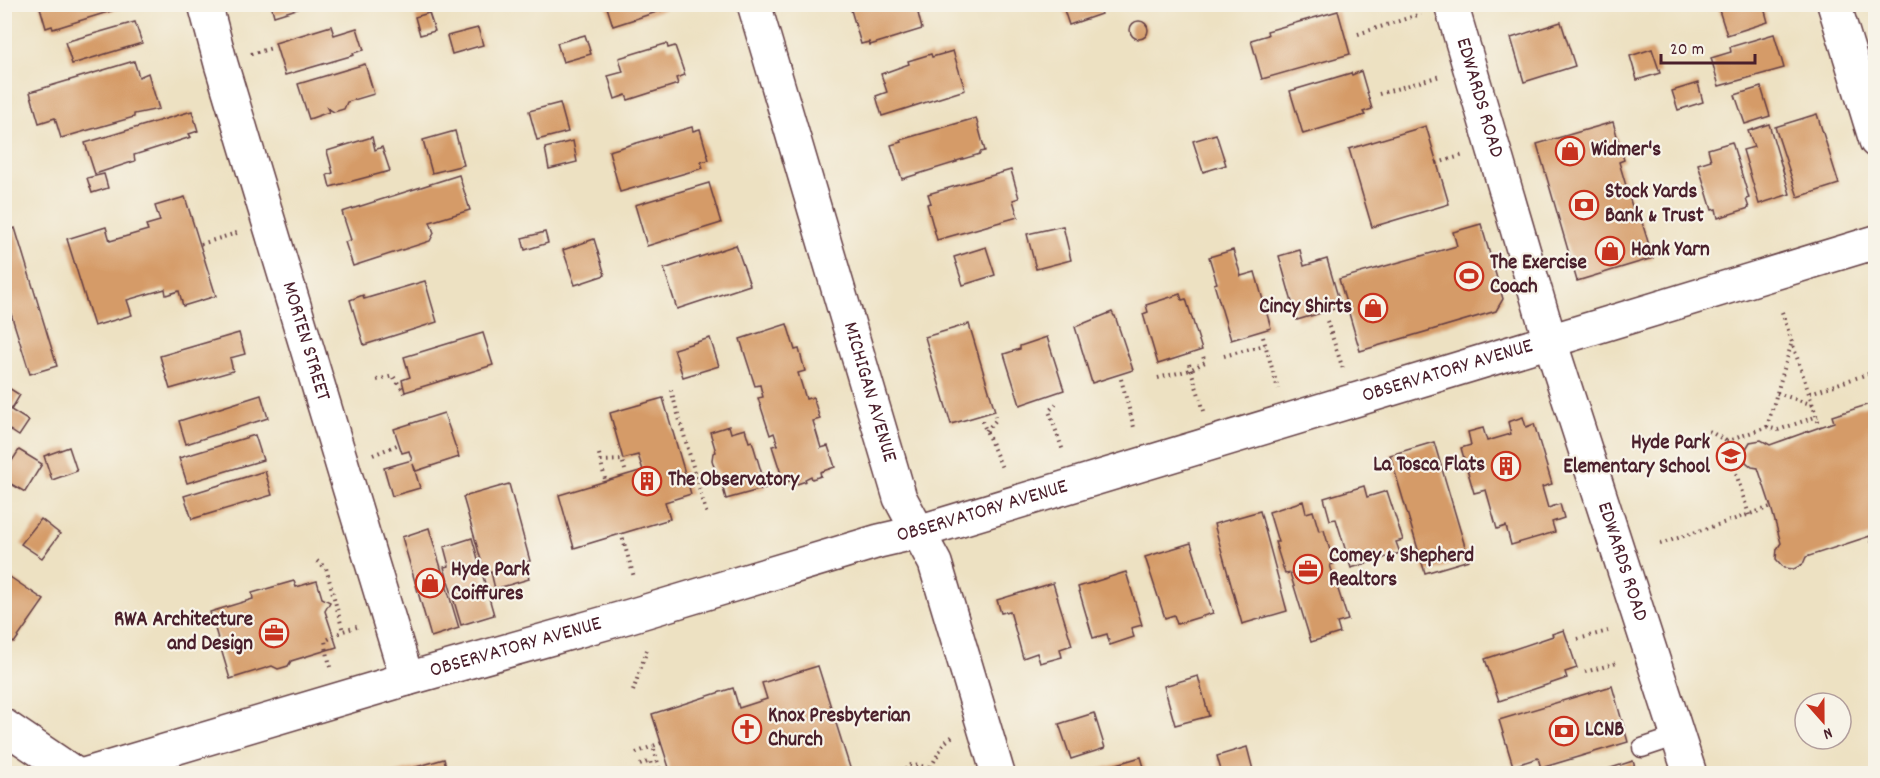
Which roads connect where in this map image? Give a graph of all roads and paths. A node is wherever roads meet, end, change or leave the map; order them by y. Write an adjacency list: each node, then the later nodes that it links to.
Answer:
1 (205, 4): 13 (street, MORTEN STREET)
2 (754, 4): 58 (street, MICHIGAN AVENUE)
3 (1834, 4): 10 (street)
4 (1440, 8): 5 (path); 19 (street, EDWARDS ROAD)
5 (1358, 34)
6 (272, 48): 7 (path)
7 (251, 54)
8 (1447, 74): 9 (path)
9 (1379, 94)
10 (1875, 141)
11 (1470, 153): 12 (path)
12 (1437, 164)
13 (268, 217): 15 (path); 71 (street, MORTEN STREET)
14 (1875, 242): 19 (street, OBSERVATORY AVENUE)
15 (201, 244)
16 (1782, 312): 20 (path)
17 (1327, 321): 25 (path)
18 (1263, 337): 21 (path)
19 (1550, 341): 58 (street, OBSERVATORY AVENUE); 74 (street, EDWARDS ROAD)
20 (1791, 343): 33 (path); 34 (path)
21 (1265, 345): 23 (path); 30 (path)
22 (1202, 353): 24 (path)
23 (1224, 356)
24 (1189, 367): 26 (path); 37 (path)
25 (1344, 370)
26 (1158, 378)
27 (1121, 379): 44 (path)
28 (377, 380): 32 (path)
29 (1875, 380): 34 (path)
30 (1278, 389)
31 (671, 390): 57 (path)
32 (405, 393)
33 (1777, 393): 36 (path); 41 (path)
34 (1810, 393): 36 (path)
35 (1056, 404): 48 (path)
36 (1814, 405): 39 (path)
37 (1204, 411)
38 (994, 413): 43 (path)
39 (1818, 416): 41 (path); 42 (path)
40 (982, 421): 43 (path)
41 (1767, 427): 46 (path)
42 (1820, 427)
43 (986, 430): 52 (path)
44 (1135, 431)
45 (1709, 431): 46 (path)
46 (1726, 441): 56 (path)
47 (397, 445): 50 (path)
48 (1063, 451)
49 (599, 454): 51 (path)
50 (368, 458)
51 (601, 461): 53 (path); 54 (path)
52 (1002, 468)
53 (626, 473)
54 (605, 479)
55 (1771, 507): 56 (path)
56 (1749, 514): 60 (path)
57 (707, 515)
58 (918, 532): 71 (street, OBSERVATORY AVENUE); 88 (street, MICHIGAN AVENUE)
59 (621, 533): 62 (path)
60 (1660, 544)
61 (317, 561): 64 (path)
62 (634, 577)
63 (363, 626): 64 (path)
64 (343, 631): 69 (path)
65 (1608, 631): 66 (path)
66 (1578, 639)
67 (647, 650): 72 (path)
68 (1617, 663): 70 (path)
69 (330, 668)
70 (1585, 672)
71 (406, 679): 83 (street, OBSERVATORY AVENUE)
72 (633, 691)
73 (4, 726): 82 (street)
74 (1678, 736): 78 (lane); 89 (street, EDWARDS ROAD)
75 (661, 743): 77 (path)
76 (944, 743): 81 (path)
77 (653, 746): 79 (path); 85 (path)
78 (1642, 748)
79 (636, 753)
80 (640, 765): 84 (path)
81 (932, 766): 86 (path); 87 (path)
82 (75, 774)
83 (87, 774)
84 (653, 774)
85 (662, 774)
86 (902, 774)
87 (937, 774)
88 (998, 774)
89 (1690, 774)

